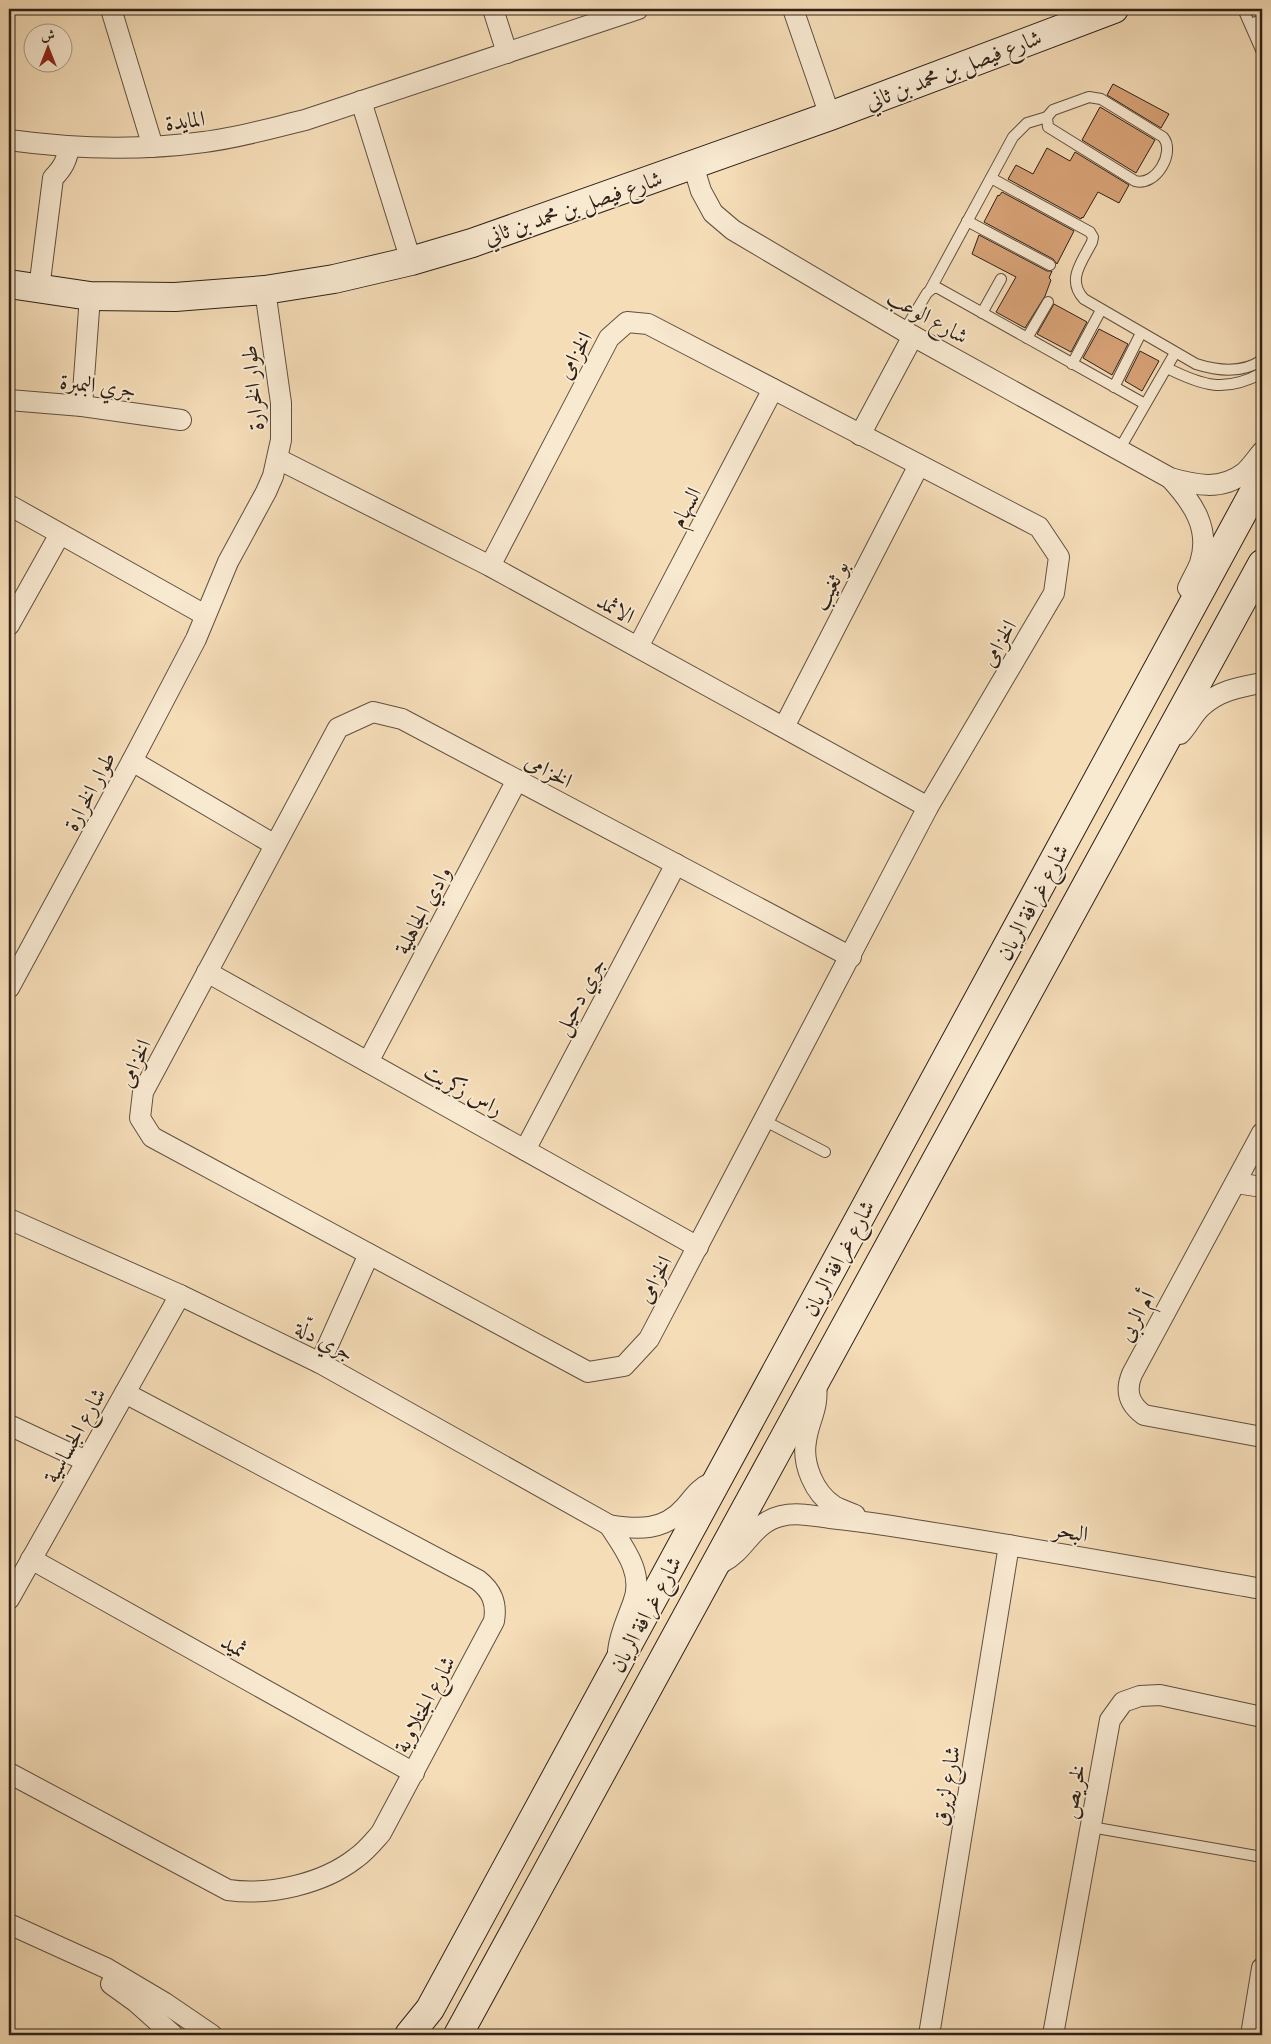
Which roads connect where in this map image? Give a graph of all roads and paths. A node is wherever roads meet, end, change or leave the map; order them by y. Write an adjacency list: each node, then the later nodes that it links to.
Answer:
1 (111, 9): 18 (street)
2 (493, 9): 11 (street)
3 (638, 9): 11 (street, المايدة)
4 (793, 9): 13 (street)
5 (1114, 9): 13 (main road, شارع فيصل بن محمد بن ثاني)
6 (1243, 9): 8 (lane)
7 (1262, 20): 8 (lane)
8 (1250, 24): 9 (lane); 10 (lane)
9 (1262, 25)
10 (1262, 52)
11 (507, 53): 12 (street, المايدة)
12 (361, 101): 18 (street, المايدة); 23 (street)
13 (830, 116): 19 (main road, شارع فيصل بن محمد بن ثاني)
14 (1047, 117): 14 (lane); 21 (lane)
15 (9, 140): 16 (street, المايدة)
16 (47, 145): 17 (street, المايدة); 20 (street)
17 (70, 147): 18 (street, المايدة); 20 (street)
18 (153, 147)
19 (693, 164): 23 (main road, شارع فيصل بن محمد بن ثاني); 35 (street, شارع الوعب)
20 (54, 178): 27 (street)
21 (991, 178): 22 (lane); 32 (lane)
22 (967, 221): 24 (lane); 29 (lane)
23 (411, 262): 28 (main road, شارع فيصل بن محمد بن ثاني)
24 (1050, 265)
25 (1001, 279): 33 (lane)
26 (9, 284): 27 (main road, شارع فيصل بن محمد بن ثاني)
27 (39, 289): 30 (main road, شارع فيصل بن محمد بن ثاني)
28 (265, 290): 30 (main road, شارع فيصل بن محمد بن ثاني); 51 (street, طوار الخرارة)
29 (930, 290): 33 (lane); 35 (lane)
30 (90, 296): 46 (street)
31 (1048, 302): 36 (lane)
32 (1101, 310): 34 (lane); 39 (lane)
33 (982, 313): 36 (lane)
34 (1141, 333): 37 (lane); 42 (lane)
35 (909, 334): 48 (street); 49 (street, شارع الوعب)
36 (1027, 338): 39 (lane)
37 (1175, 353): 38 (lane); 40 (lane)
38 (1262, 360)
39 (1072, 364): 42 (lane)
40 (1167, 368): 41 (lane); 45 (lane)
41 (1262, 373)
42 (1114, 387): 45 (lane)
43 (773, 389): 48 (street, الخزامى); 58 (street, الخزامى); 62 (street, السهام)
44 (9, 400): 46 (street, جري البمبرة)
45 (1145, 404): 49 (lane)
46 (82, 406): 47 (street, جري البمبرة)
47 (181, 420)
48 (860, 435): 52 (street, الخزامى)
49 (1119, 450): 54 (street, شارع الوعب)
50 (1262, 452): 54 (street, شارع الوعب)
51 (278, 459): 58 (street, الاثمد); 59 (street, طوار الخرارة)
52 (919, 465): 64 (street, بو ثغيب); 68 (street, الخزامى)
53 (1262, 477): 60 (main road, شارع غرافة الريان)
54 (1170, 478): 60 (street, شارع الوعب)
55 (9, 505): 56 (street)
56 (60, 534): 59 (street); 61 (street)
57 (1262, 564): 65 (main road, شارع غرافة الريان)
58 (490, 566): 62 (street, الاثمد)
59 (205, 615): 66 (street, طوار الخرارة)
60 (1187, 615): 91 (main road, شارع غرافة الريان)
61 (9, 625)
62 (638, 647): 64 (street, الاثمد)
63 (1262, 683): 65 (street)
64 (784, 727): 68 (street, الاثمد)
65 (1164, 744): 86 (main road, شارع غرافة الريان)
66 (132, 761): 69 (street); 73 (street, طوار الخرارة)
67 (517, 780): 69 (street, الخزامى); 70 (street, الخزامى); 74 (street, وادي الجاهلية)
68 (928, 808): 71 (street, الخزامى)
69 (275, 845): 72 (street, الخزامى)
70 (676, 864): 71 (street, الخزامى); 77 (street, جري دحيل)
71 (851, 957): 75 (street, الخزامى)
72 (207, 972): 74 (street, راس زكريت); 83 (street, الخزامى)
73 (9, 988)
74 (368, 1062): 77 (street, راس زكريت)
75 (765, 1120): 78 (lane); 82 (street, الخزامى)
76 (1262, 1133): 79 (street, أم الربى)
77 (525, 1150): 82 (street, راس زكريت)
78 (825, 1152)
79 (1236, 1182): 80 (street); 89 (street, أم الربى)
80 (1262, 1187)
81 (9, 1219): 84 (street, جري دلّة)
82 (698, 1247): 83 (street, الخزامى)
83 (369, 1254): 85 (street)
84 (180, 1294): 85 (street, جري دلّة); 87 (street, شارع الجساسية)
85 (320, 1363): 93 (street, جري دلّة)
86 (815, 1382): 92 (street, البحر); 96 (main road, شارع غرافة الريان)
87 (124, 1393): 90 (street, شارع الجساسية); 102 (street, شارع الجتلاوية)
88 (9, 1425): 90 (street)
89 (1262, 1437)
90 (86, 1462): 95 (street, شارع الجساسية)
91 (717, 1481): 93 (street, جري دلّة); 99 (main road, شارع غرافة الريان)
92 (871, 1523): 94 (street, البحر); 96 (street, البحر)
93 (609, 1526): 99 (street, جري دلّة)
94 (1009, 1545): 97 (street, البحر); 112 (street, شارع لزيرق)
95 (31, 1559): 98 (street, شارع الجساسية); 102 (street, ثميد)
96 (717, 1564): 111 (main road, شارع غرافة الريان)
97 (1262, 1589)
98 (9, 1599)
99 (619, 1662): 110 (main road, شارع غرافة الريان)
100 (1262, 1717): 103 (street, لخريص)
101 (9, 1773): 102 (street, شارع الجتلاوية)
102 (414, 1773)
103 (1091, 1827): 104 (lane); 113 (street, لخريص)
104 (1262, 1857)
105 (11, 1931): 106 (street)
106 (58, 1947): 108 (street); 109 (street)
107 (1262, 1968): 114 (street)
108 (173, 2035)
109 (212, 2035)
110 (409, 2035)
111 (458, 2035)
112 (929, 2035)
113 (1053, 2035)
114 (1251, 2035)

